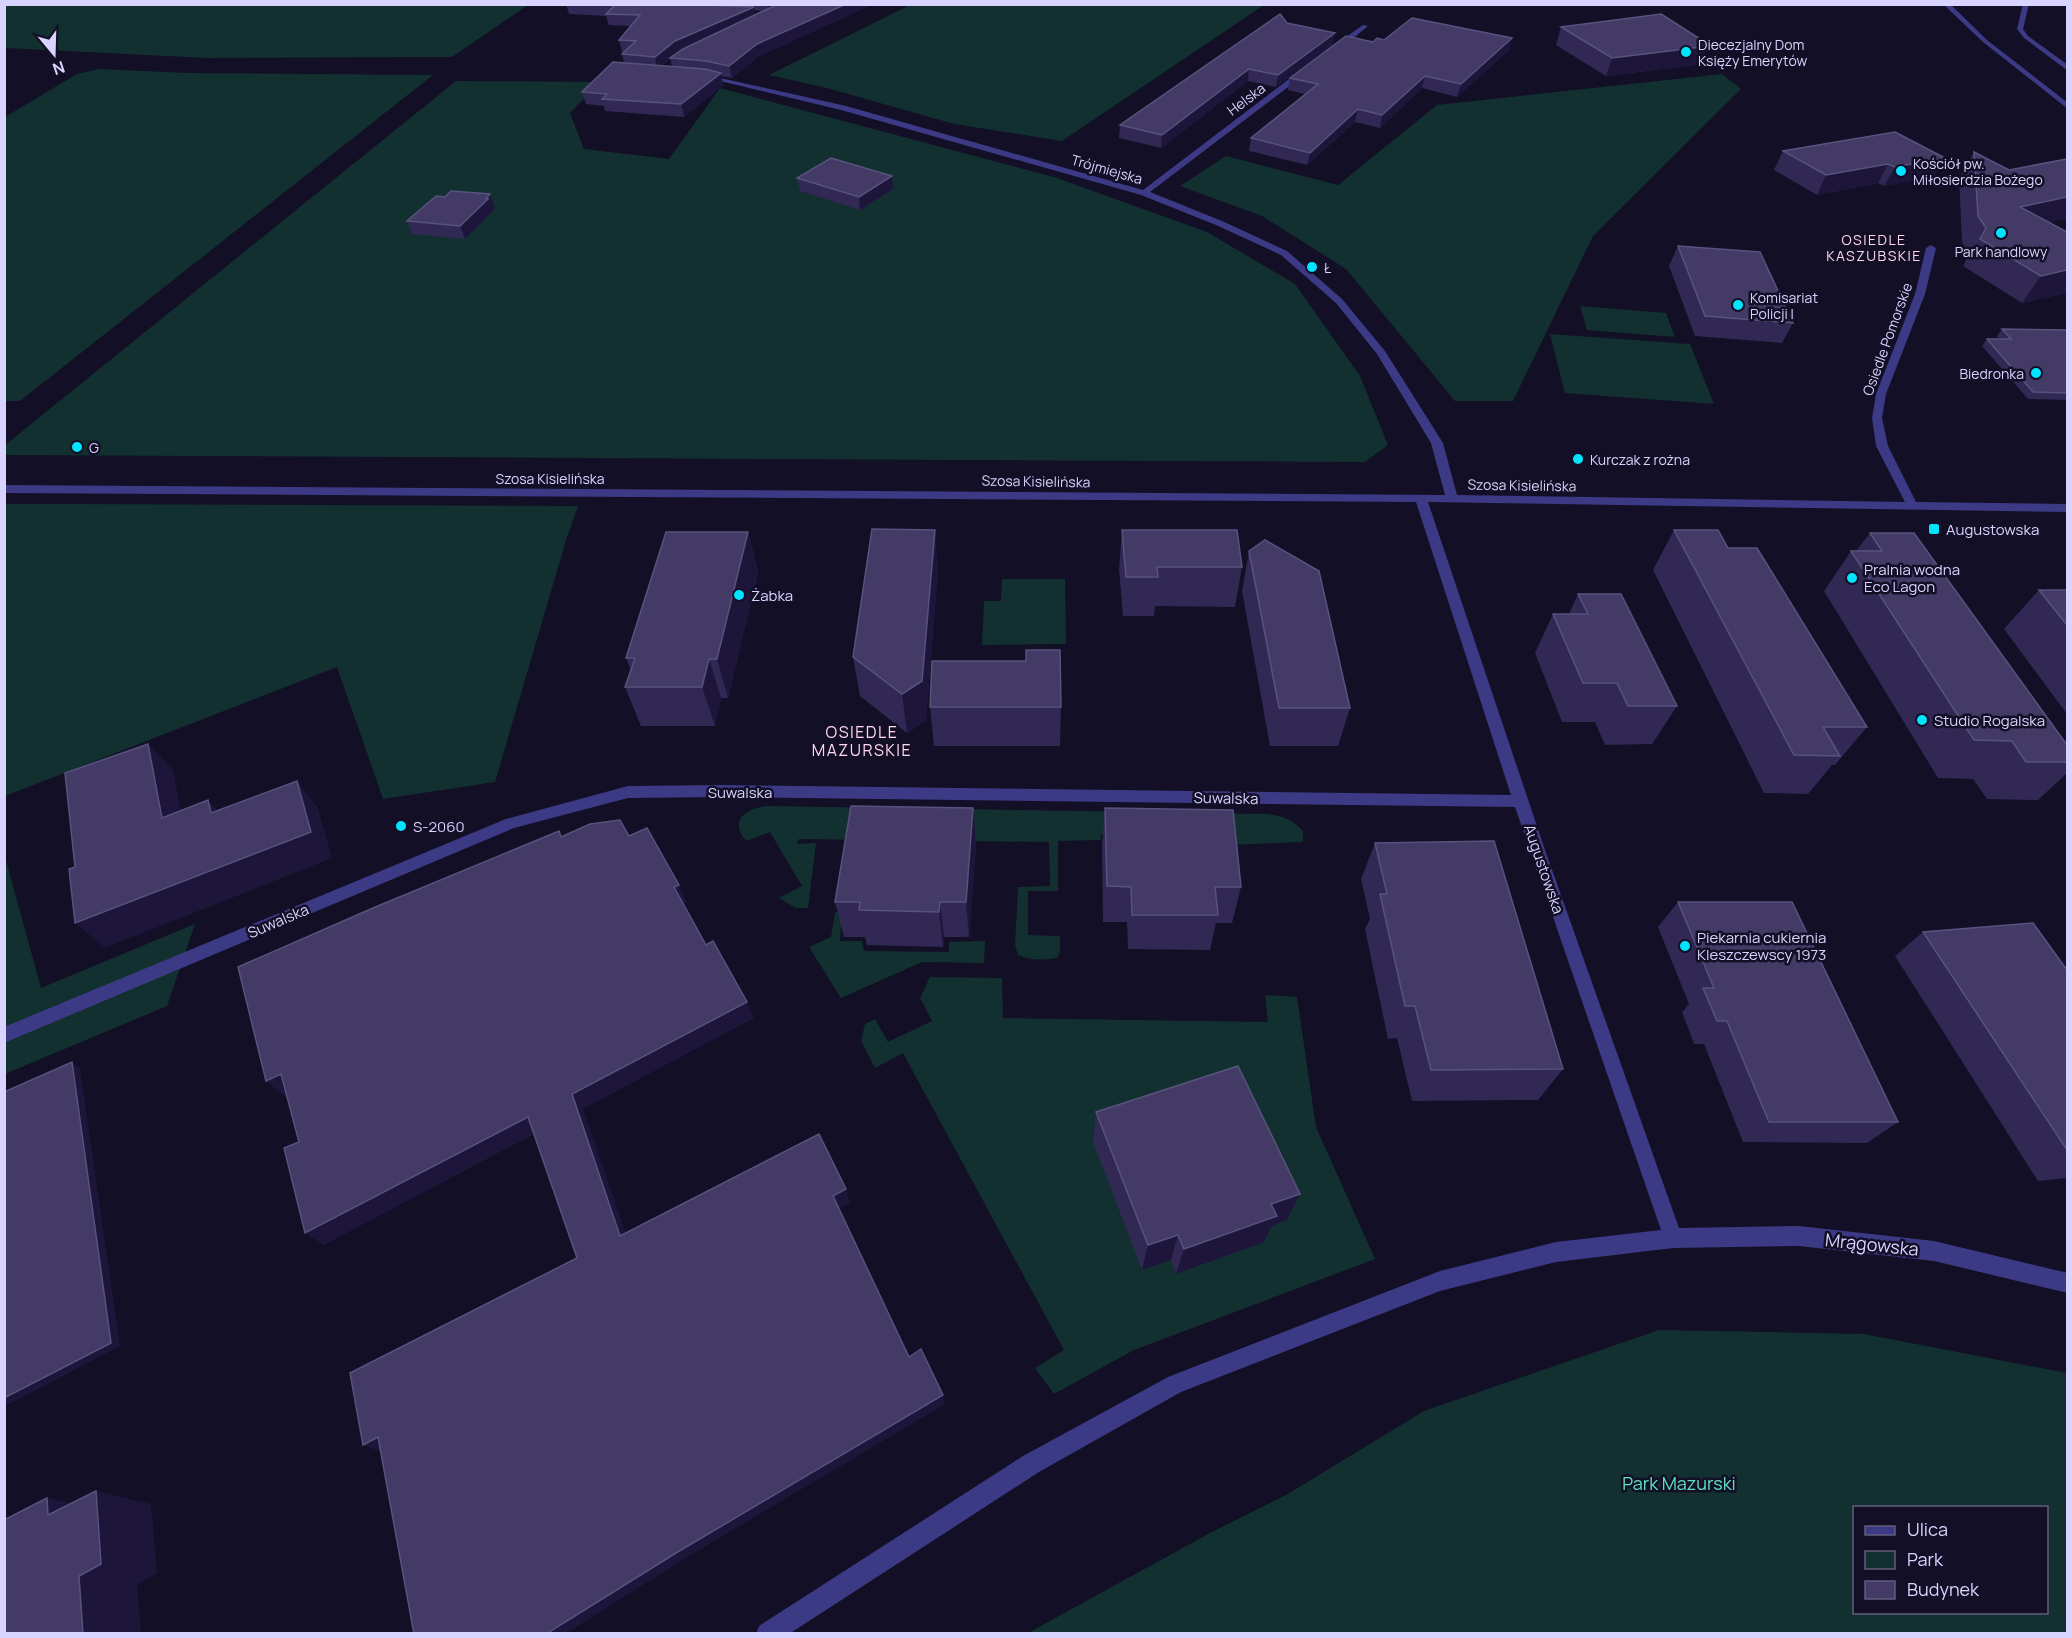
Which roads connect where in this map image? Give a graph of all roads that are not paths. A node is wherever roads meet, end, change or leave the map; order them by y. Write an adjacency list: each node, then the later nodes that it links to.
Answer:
1 (1946, 4): 8 (street)
2 (2026, 4): 6 (street)
3 (1365, 26): 4 (street)
4 (1328, 54)
5 (1309, 68): 9 (street, Helska)
6 (2067, 69)
7 (698, 75): 9 (street, Trójmiejska)
8 (2067, 107)
9 (1144, 193): 13 (street, Trójmiejska)
10 (1931, 248): 14 (street, Osiedle Pomorskie)
11 (4, 489): 12 (street, Szosa Kisielińska)
12 (1420, 499): 13 (street, Szosa Kisielińska); 16 (street, Augustowska)
13 (1452, 499): 14 (street, Szosa Kisielińska)
14 (1912, 506): 15 (street, Szosa Kisielińska)
15 (2067, 508)
16 (1522, 801): 17 (street, Suwalska); 18 (street, Augustowska)
17 (4, 1035)
18 (1673, 1238): 19 (street, Mrągowska); 20 (street, Mrągowska)
19 (2067, 1283)
20 (767, 1634)

